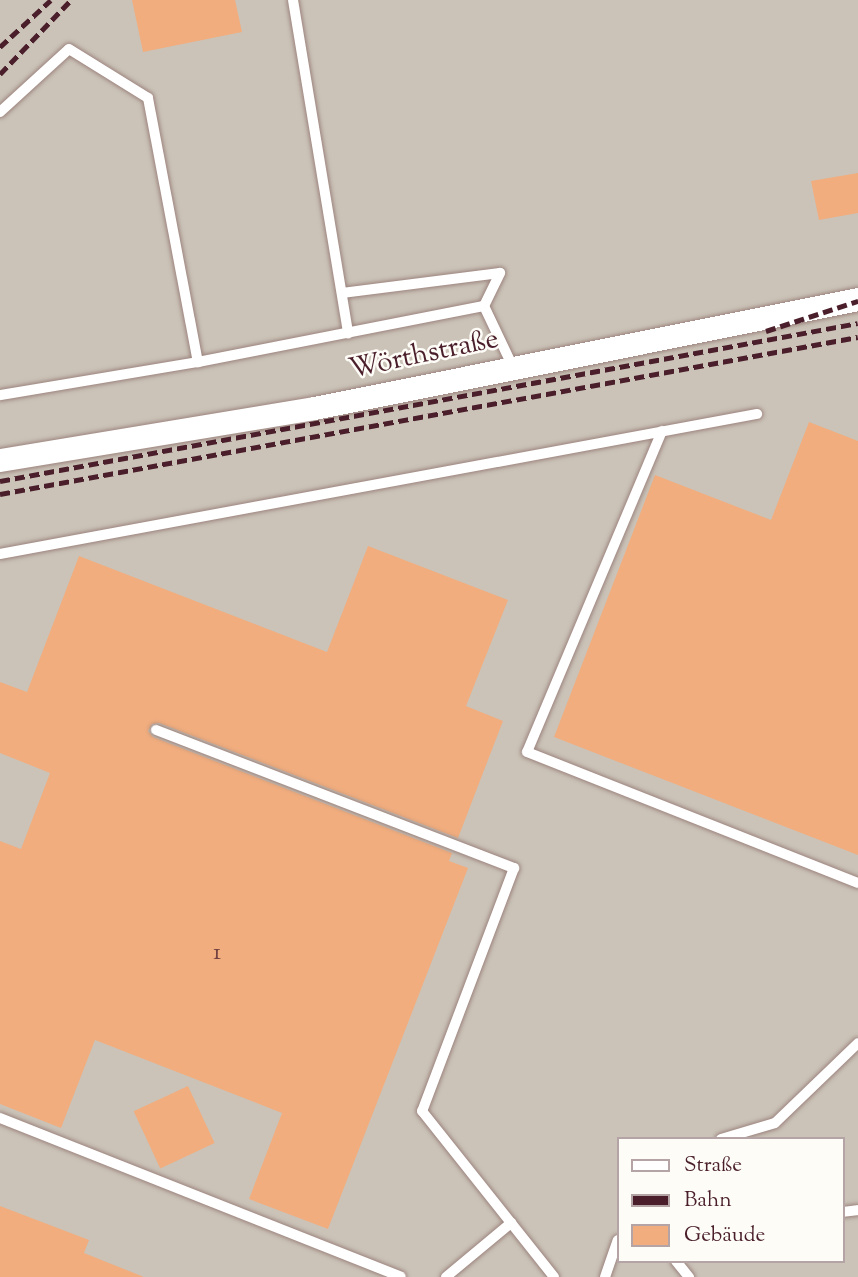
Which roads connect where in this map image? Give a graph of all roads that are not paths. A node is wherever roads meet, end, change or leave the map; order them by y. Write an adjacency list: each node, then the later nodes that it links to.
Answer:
1 (293, 0): 3 (lane)
2 (0, 112): 7 (lane)
3 (342, 293): 5 (lane); 6 (lane)
4 (858, 299): 8 (street, Wörthstraße)
5 (484, 306): 6 (lane); 8 (lane)
6 (348, 334): 7 (lane)
7 (198, 362): 9 (lane)
8 (513, 367): 12 (street, Wörthstraße)
9 (0, 395)
10 (757, 414): 11 (lane)
11 (662, 432): 13 (lane); 15 (lane)
12 (0, 460)
13 (0, 554)
14 (156, 730): 19 (lane)
15 (858, 883)
16 (858, 1043): 18 (lane)
17 (0, 1118): 22 (lane)
18 (728, 1137)
19 (511, 1223): 23 (lane); 24 (lane)
20 (616, 1246): 25 (lane)
21 (678, 1263): 26 (lane)
22 (401, 1277)
23 (446, 1277)
24 (554, 1277)
25 (605, 1277)
26 (689, 1277)

